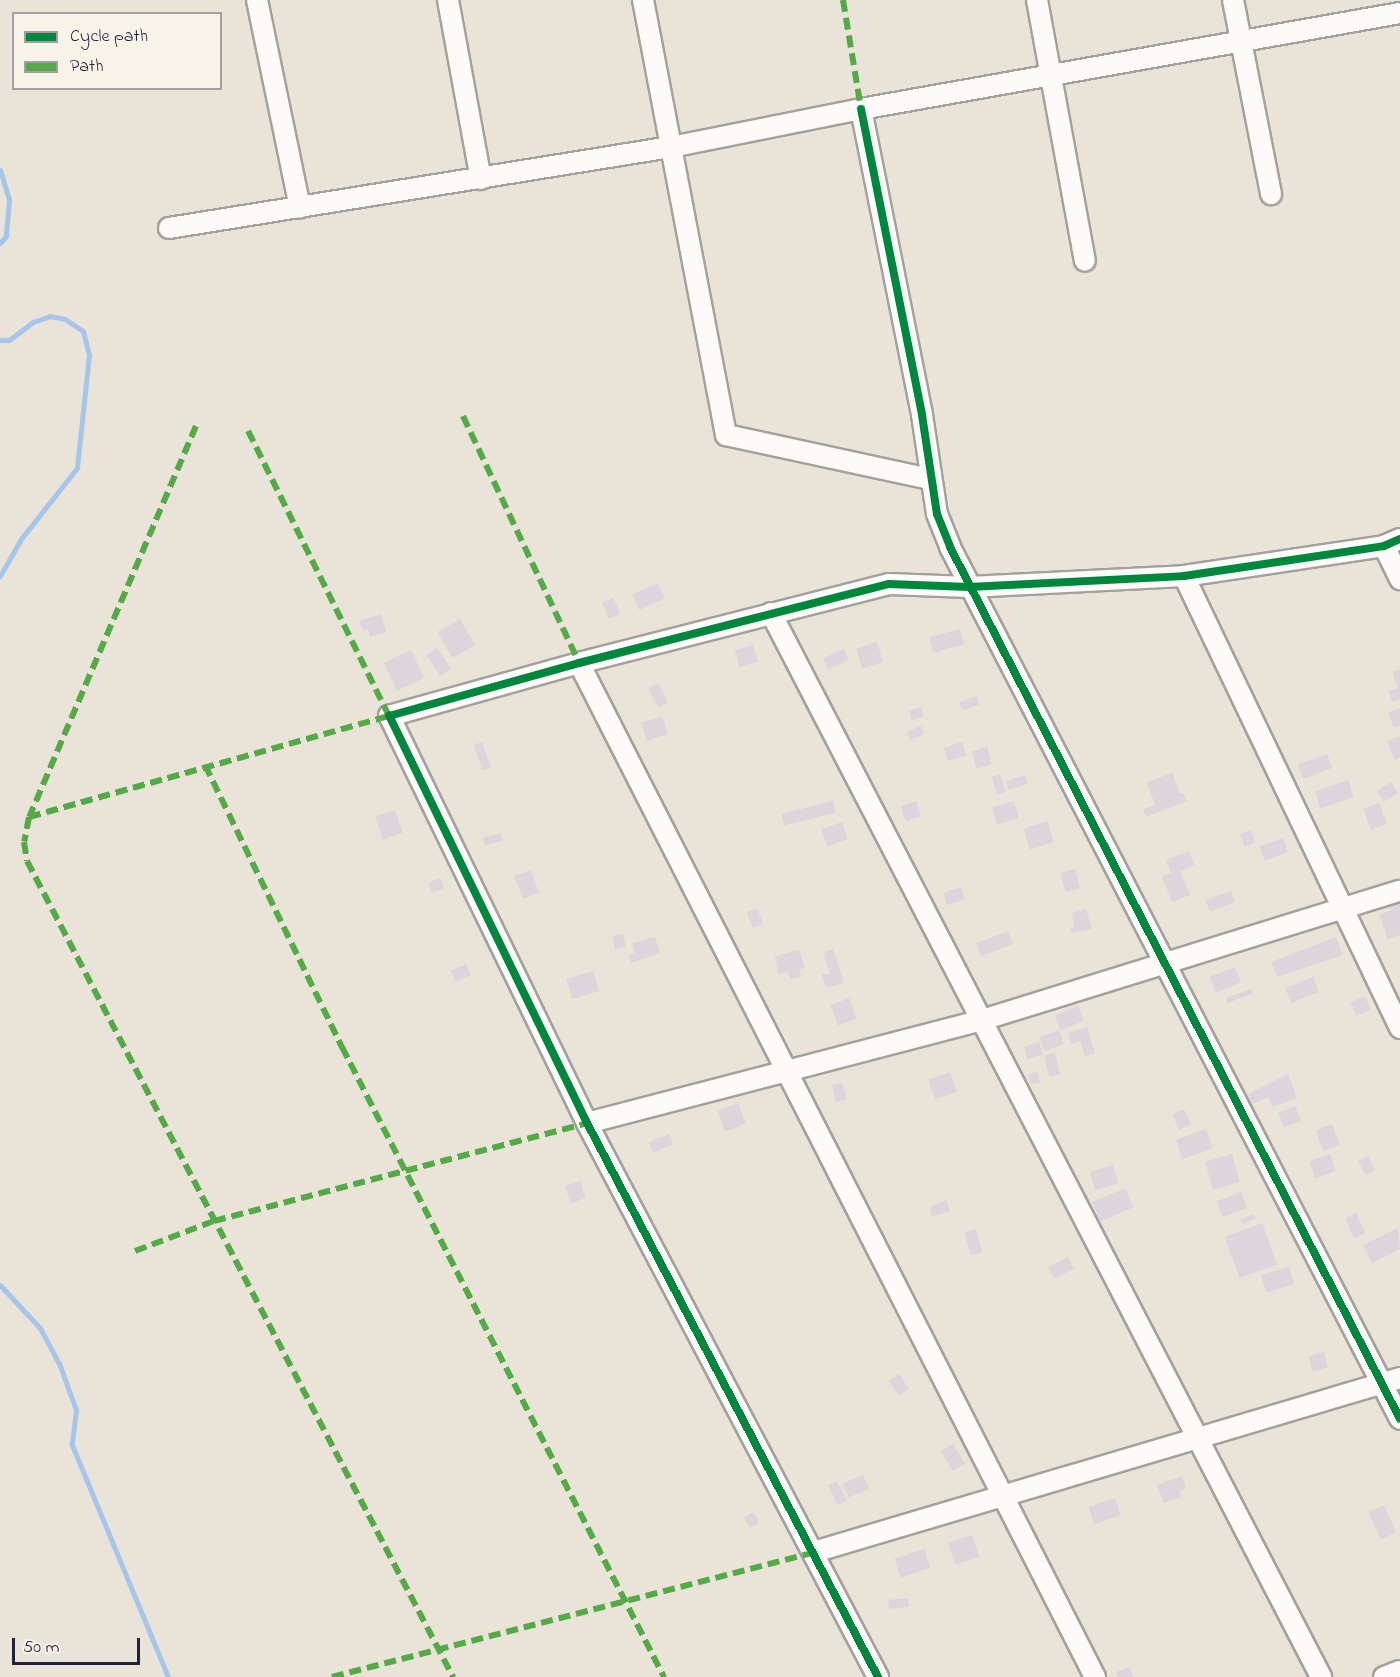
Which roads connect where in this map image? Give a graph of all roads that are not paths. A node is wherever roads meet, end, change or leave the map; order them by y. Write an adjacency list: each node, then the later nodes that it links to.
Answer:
1 (257, 0): 13 (street)
2 (448, 0): 11 (street)
3 (643, 0): 10 (street)
4 (1037, 0): 8 (street)
5 (1233, 0): 7 (street)
6 (1400, 14): 7 (street)
7 (1243, 42): 8 (street); 12 (street)
8 (1052, 78): 9 (street); 15 (street)
9 (861, 109): 10 (street); 16 (street)
10 (671, 147): 11 (street); 16 (street)
11 (481, 179): 13 (street)
12 (1270, 194)
13 (300, 207): 14 (street)
14 (170, 228)
15 (1085, 261)
16 (930, 479): 20 (street)
17 (1392, 543): 18 (street); 19 (street)
18 (1184, 576): 20 (street); 24 (street)
19 (1400, 579)
20 (969, 587): 21 (street); 25 (street)
21 (771, 613): 22 (street); 26 (street)
22 (579, 663): 28 (street); 29 (street)
23 (1400, 891): 24 (street)
24 (1343, 909): 25 (street); 27 (street)
25 (1165, 966): 26 (street); 30 (street)
26 (981, 1020): 28 (street); 32 (street)
27 (1400, 1028)
28 (787, 1071): 29 (street); 33 (street)
29 (587, 1123): 34 (street)
30 (1391, 1381): 31 (street); 32 (street)
31 (1400, 1419)
32 (1198, 1438): 33 (street); 38 (street)
33 (1003, 1496): 34 (street); 37 (street)
34 (814, 1552): 36 (street)
35 (1400, 1671): 39 (street)
36 (878, 1677)
37 (1095, 1677)
38 (1322, 1677)
39 (1384, 1677)

